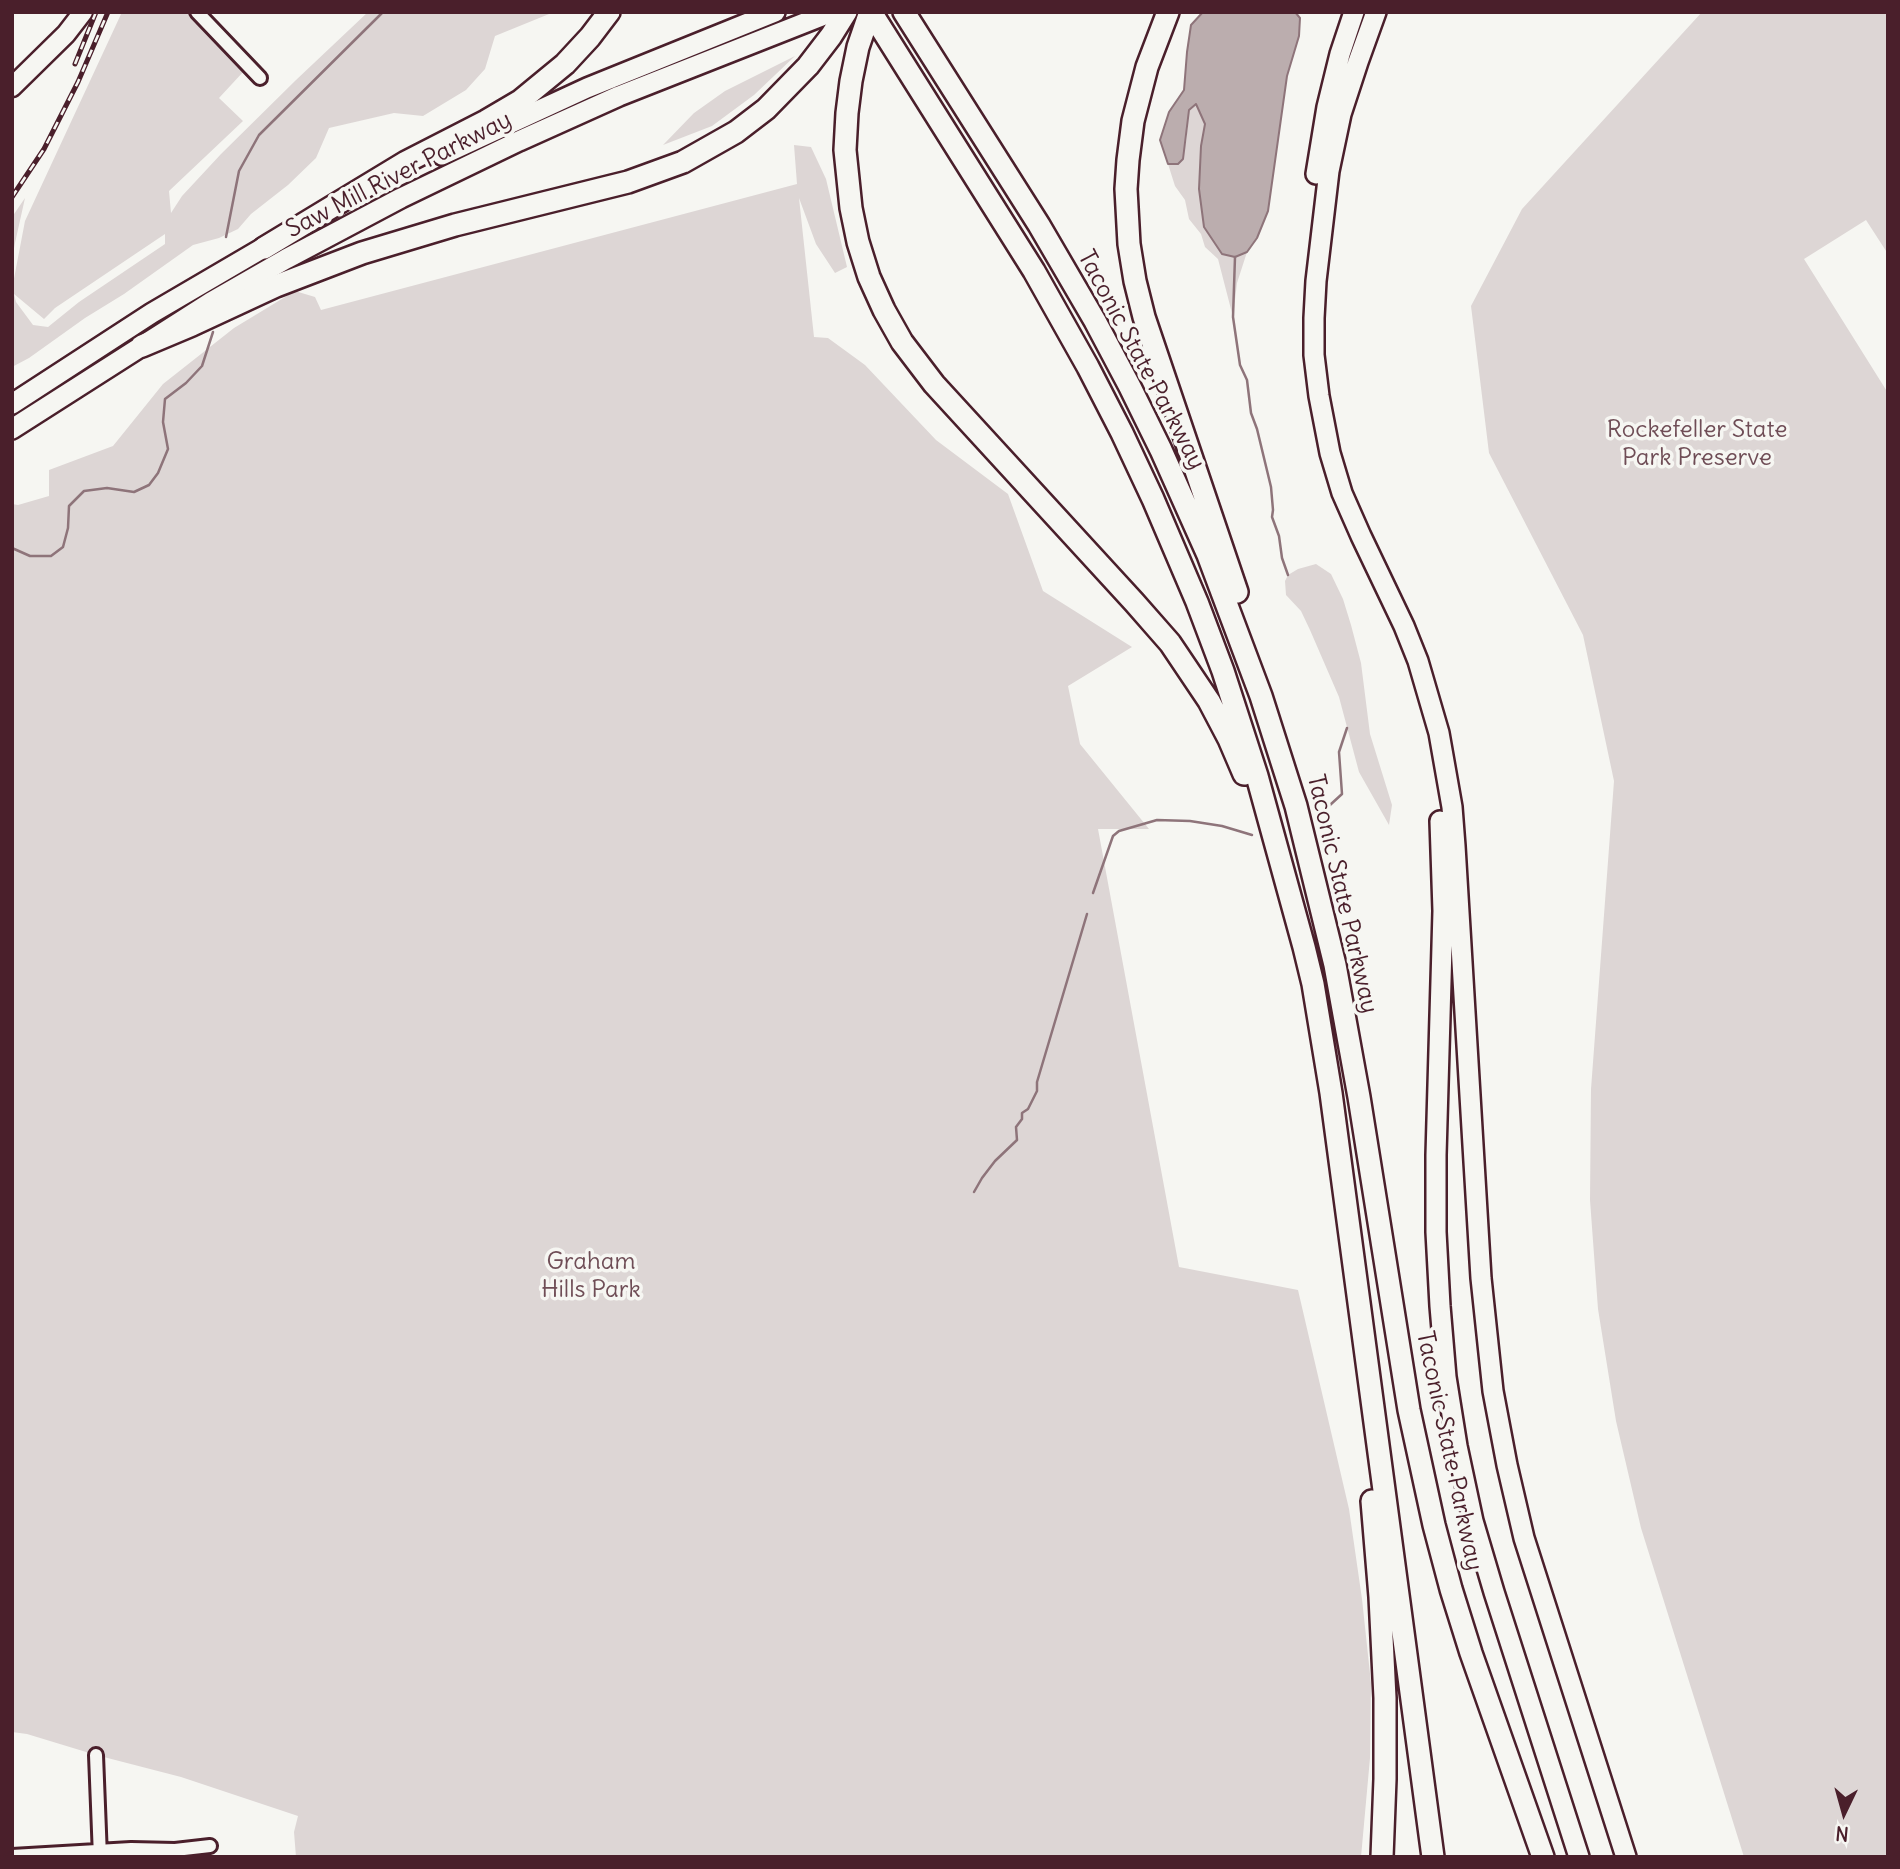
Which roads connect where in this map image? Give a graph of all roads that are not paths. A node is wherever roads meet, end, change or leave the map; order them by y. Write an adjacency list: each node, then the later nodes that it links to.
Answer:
1 (83, 12): 13 (main road)
2 (197, 12): 12 (street)
3 (609, 12): 14 (highway)
4 (775, 12): 14 (main road, Saw Mill River Parkway)
5 (832, 12): 15 (main road, Saw Mill River Parkway)
6 (846, 12): 15 (highway)
7 (871, 12): 19 (highway, Taconic State Parkway); 19 (highway)
8 (904, 12): 18 (highway, Taconic State Parkway)
9 (1168, 12): 18 (highway)
10 (1354, 12): 28 (main road)
11 (1376, 12): 29 (main road)
12 (260, 78)
13 (12, 88)
14 (264, 248): 16 (main road, Saw Mill River Parkway)
15 (142, 346): 17 (main road, Saw Mill River Parkway)
16 (12, 404)
17 (12, 429)
18 (1261, 696): 27 (highway, Taconic State Parkway)
19 (1283, 865): 20 (highway, Taconic State Parkway)
20 (1369, 1368): 25 (highway); 26 (highway, Taconic State Parkway)
21 (96, 1755): 23 (street)
22 (210, 1846): 23 (street)
23 (99, 1854): 24 (street)
24 (12, 1856)
25 (1382, 1857)
26 (1433, 1857)
27 (1543, 1857)
28 (1579, 1857)
29 (1626, 1857)

